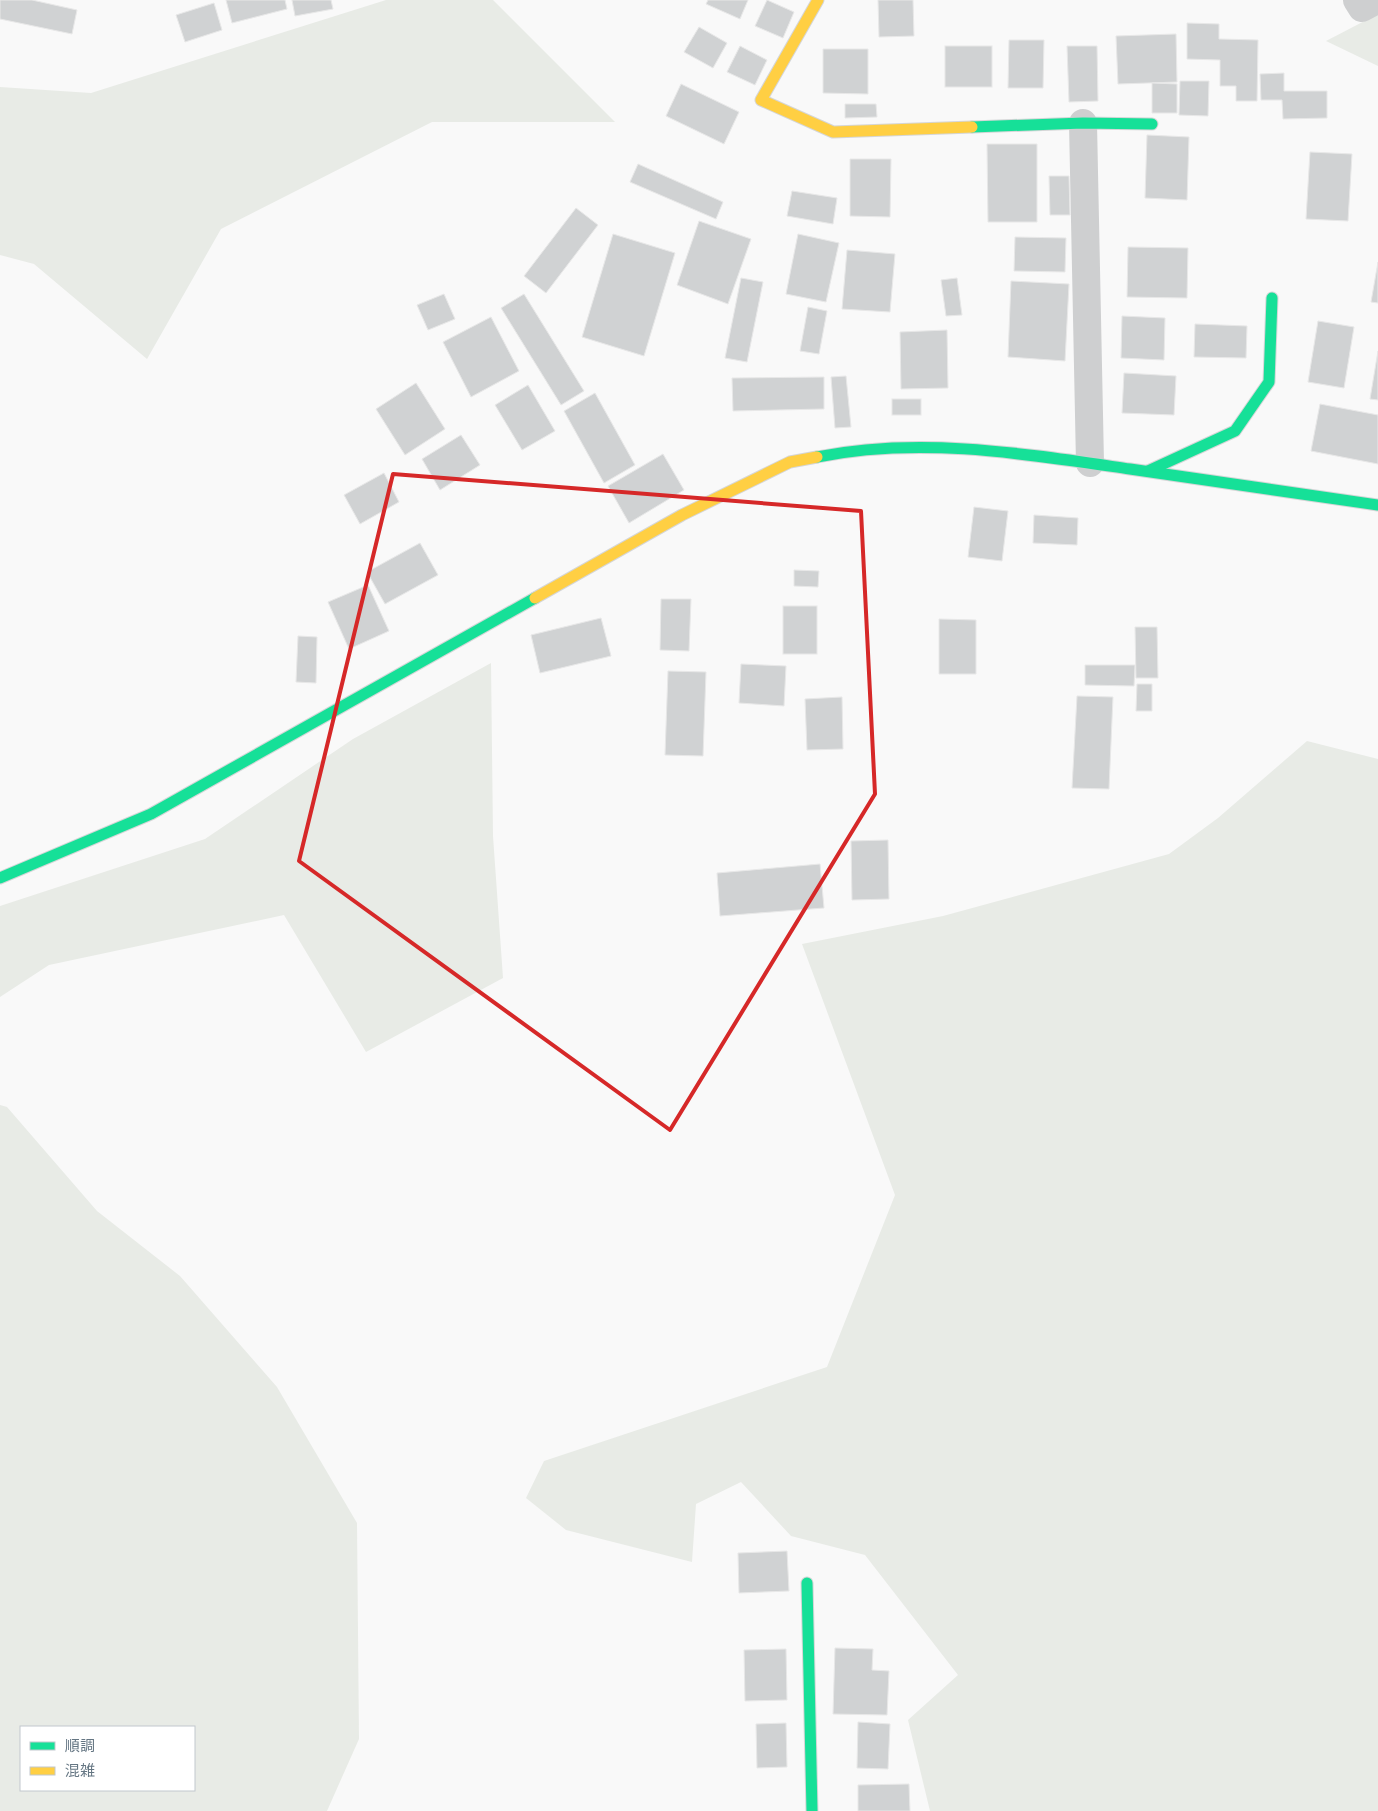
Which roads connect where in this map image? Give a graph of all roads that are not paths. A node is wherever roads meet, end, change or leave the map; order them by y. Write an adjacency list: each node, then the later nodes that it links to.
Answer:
1 (818, 0): 4 (street)
2 (1356, 0): 3 (street)
3 (1377, 0)
4 (1083, 123): 5 (street); 7 (street)
5 (1152, 124)
6 (1272, 298): 8 (street)
7 (1090, 463): 8 (street); 10 (street)
8 (1148, 471): 9 (street)
9 (1378, 505)
10 (0, 878)
11 (807, 1583): 12 (street)
12 (812, 1811)

